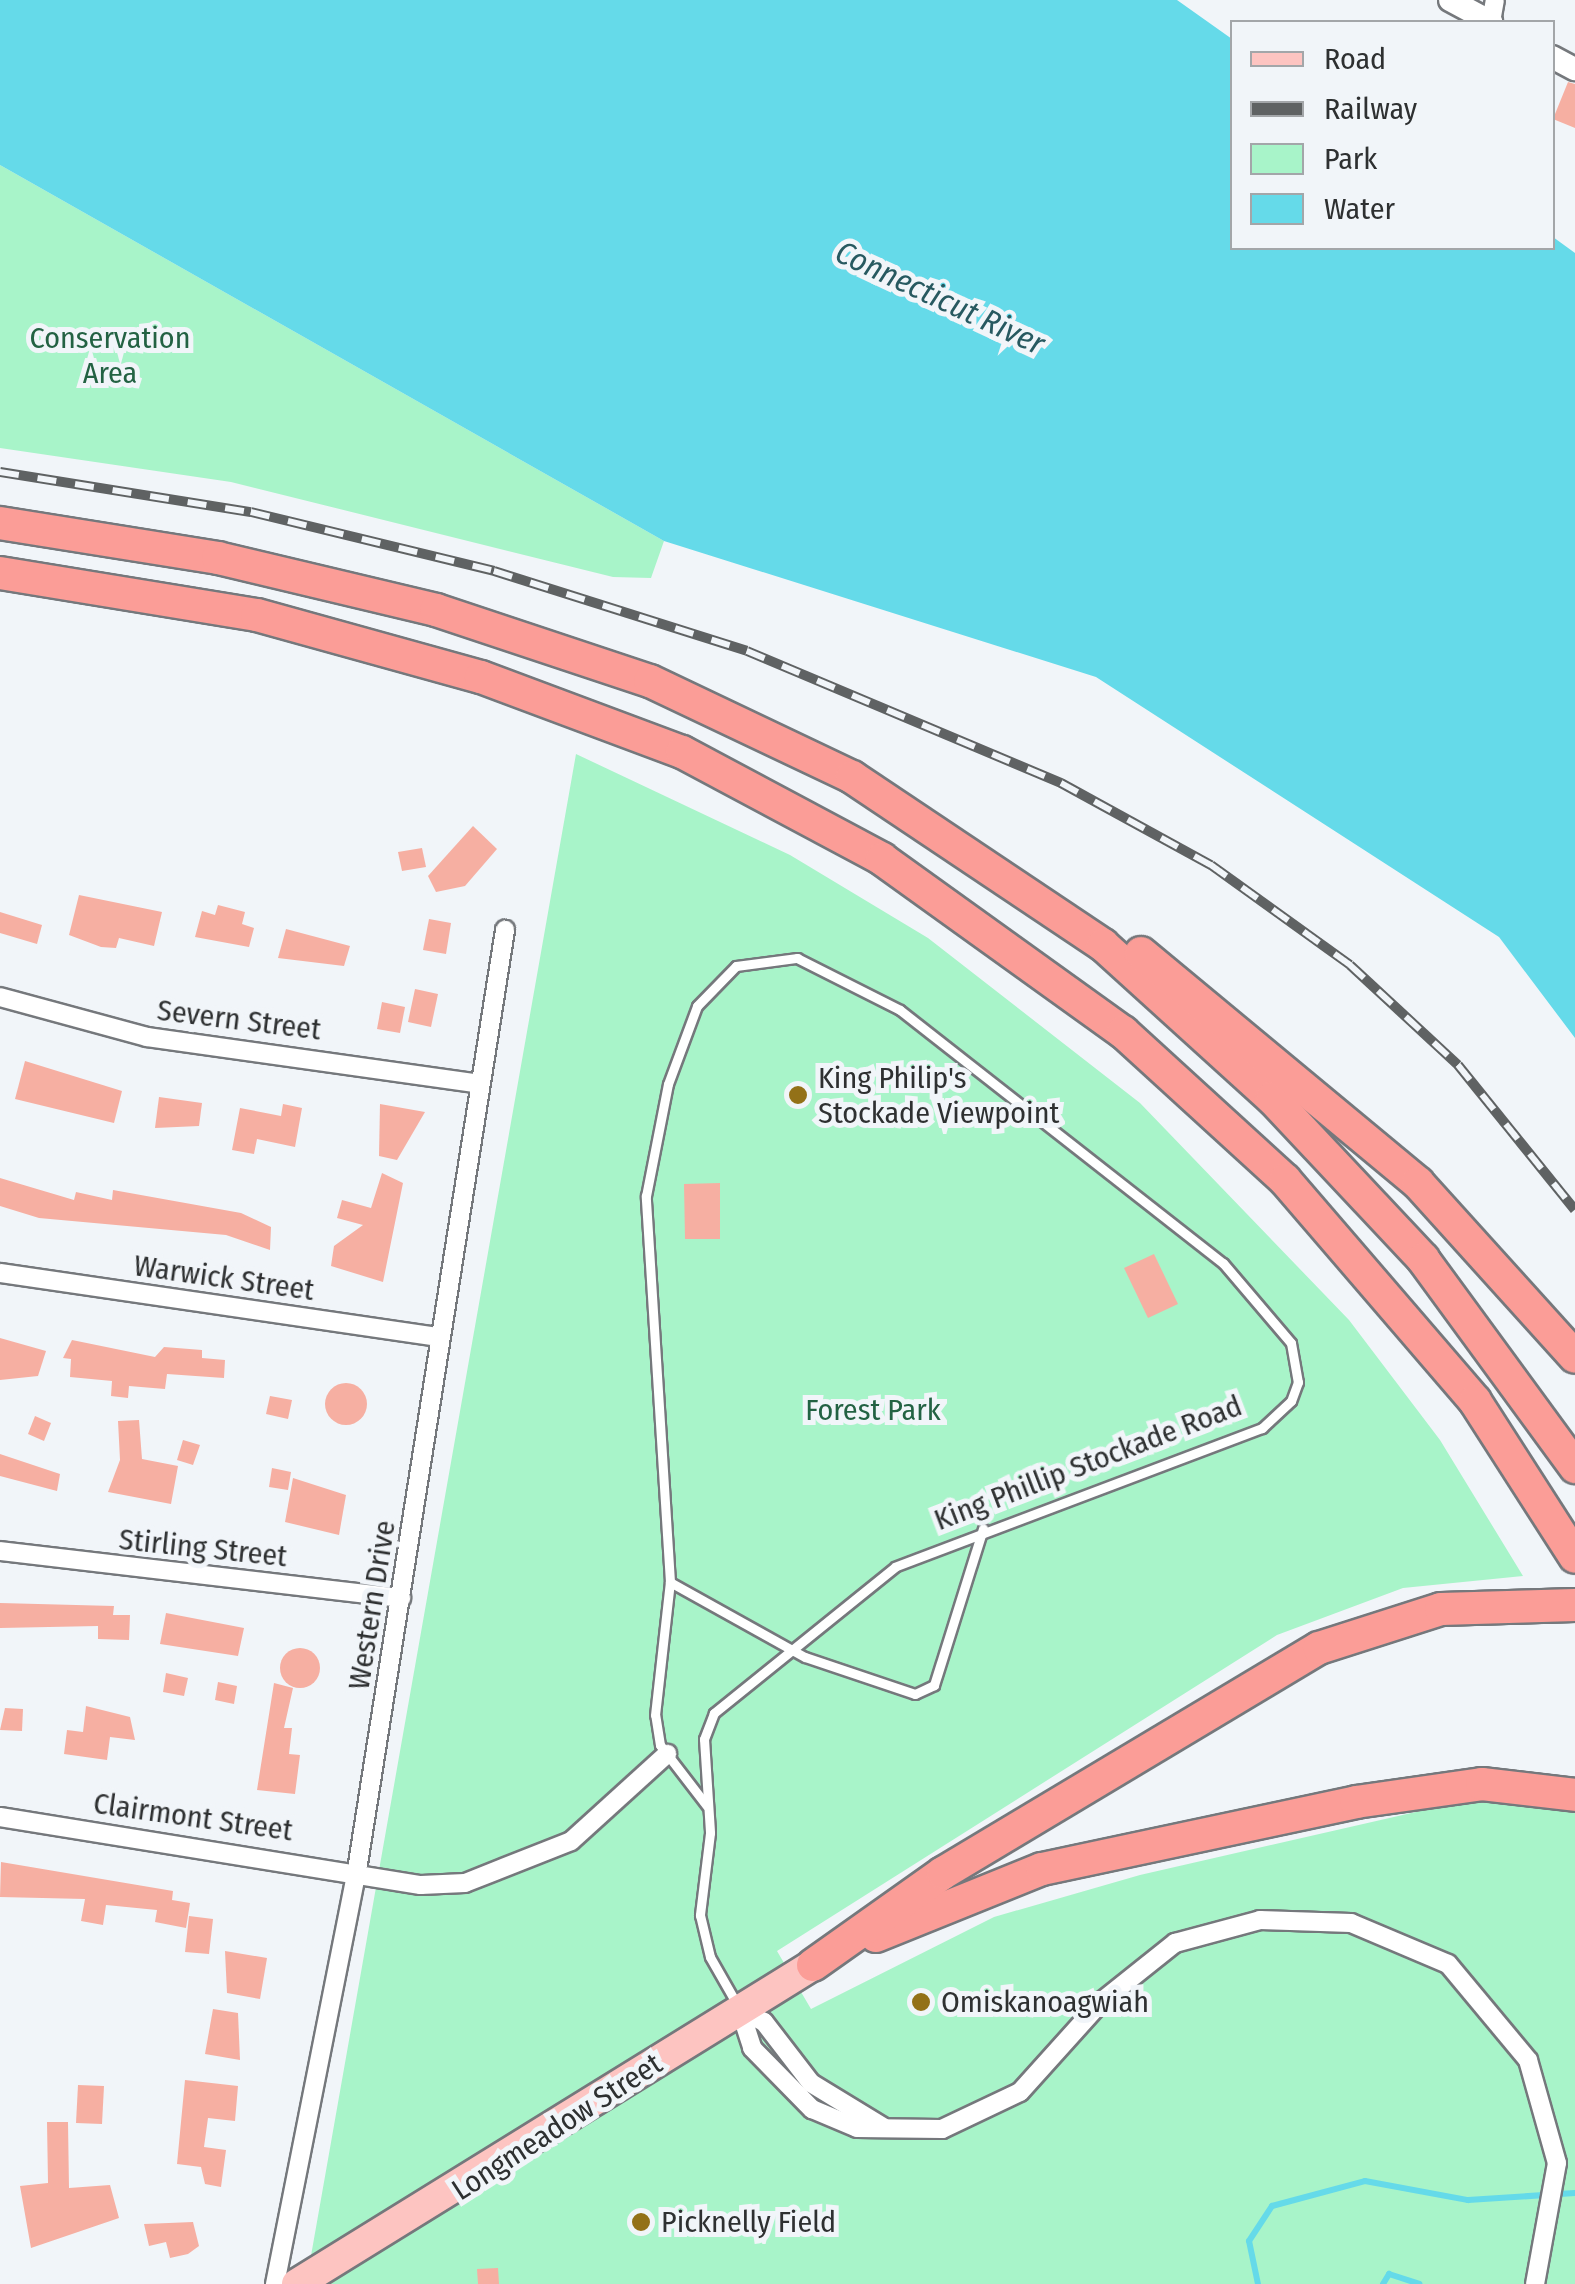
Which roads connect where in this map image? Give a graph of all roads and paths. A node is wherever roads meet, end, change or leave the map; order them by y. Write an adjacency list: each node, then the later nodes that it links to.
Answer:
1 (1450, 0): 2 (street)
2 (1487, 20)
3 (0, 524): 5 (highway)
4 (0, 573): 15 (highway)
5 (1043, 900): 11 (highway); 12 (highway)
6 (504, 930): 8 (street, Western Drive)
7 (0, 997): 8 (street, Severn Street)
8 (474, 1083): 10 (street, Western Drive)
9 (0, 1273): 10 (street, Warwick Street)
10 (440, 1336): 17 (street, Western Drive)
11 (1575, 1357)
12 (1575, 1467)
13 (983, 1529): 16 (lane, King Phillip Stockade Road); 19 (lane, King Phillip Stockade Road); 19 (lane)
14 (0, 1550): 17 (street, Stirling Street)
15 (1575, 1557)
16 (670, 1582): 19 (lane); 20 (lane, King Phillip Stockade Road)
17 (401, 1598): 24 (street, Western Drive)
18 (1575, 1605): 25 (highway)
19 (788, 1648): 22 (lane, King Phillip Stockade Road)
20 (668, 1754): 22 (lane, King Phillip Stockade Road); 24 (street, Clairmont Street)
21 (1575, 1795): 25 (highway)
22 (708, 1806): 26 (lane, King Phillip Stockade Road)
23 (0, 1817): 24 (street, Clairmont Street)
24 (356, 1870): 27 (street, Western Drive)
25 (814, 1965): 26 (main road, Longmeadow Street)
26 (740, 2010): 28 (main road, Longmeadow Street); 29 (street)
27 (275, 2284)
28 (297, 2284)
29 (1536, 2284)

